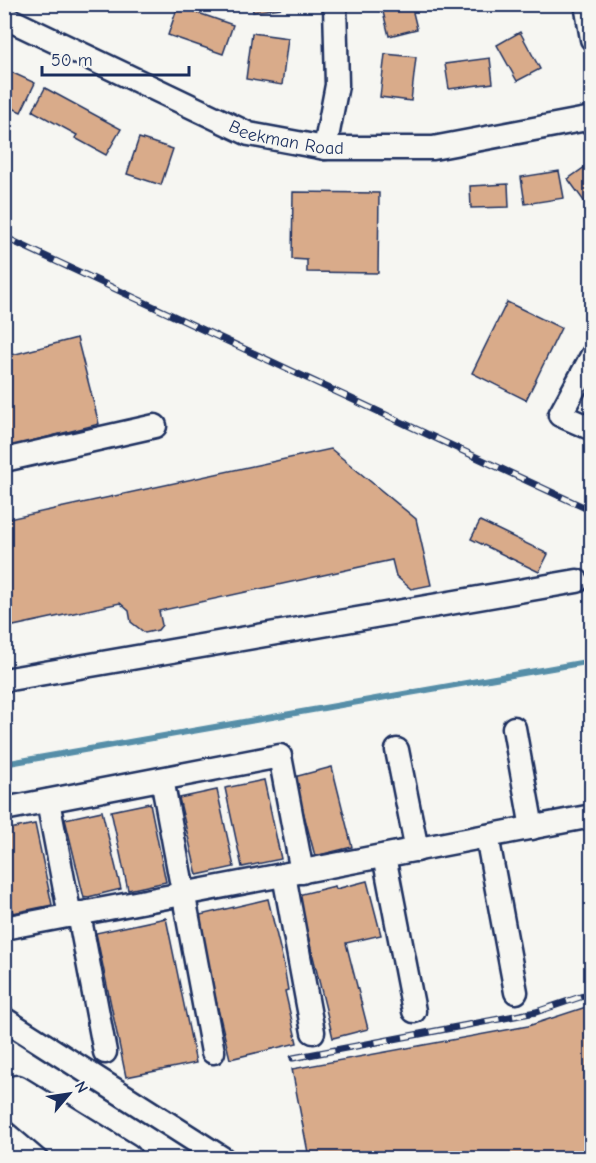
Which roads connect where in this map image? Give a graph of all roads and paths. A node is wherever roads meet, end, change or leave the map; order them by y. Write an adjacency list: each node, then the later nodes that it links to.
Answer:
1 (335, 4): 6 (street)
2 (586, 4): 4 (street)
3 (4, 17): 6 (street, Beekman Road)
4 (591, 39)
5 (591, 118): 6 (street, Beekman Road)
6 (325, 148)
7 (591, 356): 9 (street)
8 (155, 426): 10 (street)
9 (591, 429)
10 (4, 460)
11 (577, 581): 12 (street)
12 (4, 680)
13 (514, 728): 19 (street)
14 (396, 750): 21 (street)
15 (162, 779): 16 (street); 23 (street); 24 (street)
16 (48, 801): 17 (street); 25 (street)
17 (4, 809)
18 (591, 816): 19 (street)
19 (532, 828): 20 (street)
20 (487, 837): 21 (street); 27 (street)
21 (417, 850): 22 (street)
22 (384, 856): 23 (street); 28 (street)
23 (293, 873): 24 (street); 30 (street)
24 (183, 894): 25 (street); 32 (street)
25 (74, 915): 26 (street); 31 (street)
26 (4, 928)
27 (516, 992)
28 (414, 1011)
29 (4, 1019): 37 (street)
30 (313, 1032)
31 (105, 1052)
32 (213, 1052)
33 (4, 1082): 36 (main road)
34 (4, 1093): 35 (highway)
35 (80, 1158)
36 (127, 1158)
37 (222, 1158)

